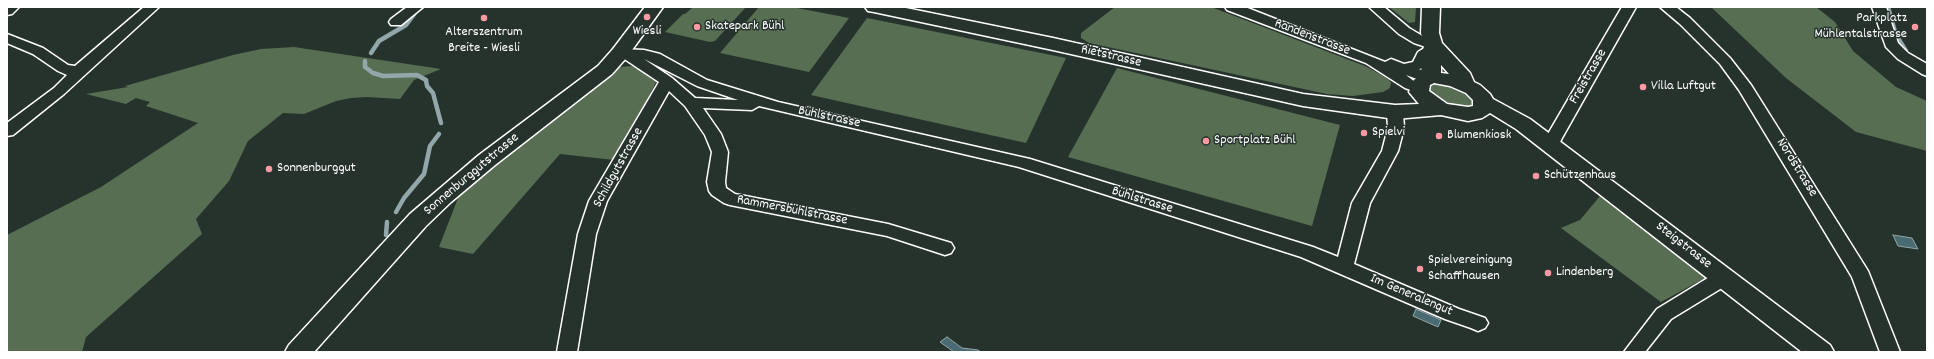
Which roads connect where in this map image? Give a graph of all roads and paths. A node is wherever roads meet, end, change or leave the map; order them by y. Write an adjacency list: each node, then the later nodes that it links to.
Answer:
1 (12, 7): 12 (street)
2 (152, 7): 19 (street)
3 (416, 7): 13 (street)
4 (654, 7): 16 (street, Sonnenburggutstrasse)
5 (874, 7): 26 (street, Rietstrasse)
6 (1232, 7): 17 (street, Randenstrasse)
7 (1376, 7): 15 (street)
8 (1431, 7): 15 (street)
9 (1629, 7): 31 (street, Freistrasse)
10 (1667, 7): 40 (street, Nordstrasse)
11 (1879, 7): 20 (street)
12 (7, 11)
13 (396, 22)
14 (7, 38): 19 (street)
15 (1433, 48): 18 (street); 22 (street); 23 (street)
16 (624, 54): 21 (street); 25 (street, Bühlstrasse); 36 (street, Sonnenburggutstrasse)
17 (1371, 60): 18 (street, Randenstrasse); 22 (street, Randenstrasse)
18 (1407, 69): 22 (street, Randenstrasse)
19 (79, 70): 30 (street)
20 (1927, 72)
21 (667, 81): 24 (street, Rammersbühlstrasse); 37 (street, Schildgutstrasse)
22 (1424, 84): 23 (street); 26 (street, Rietstrasse); 28 (street)
23 (1464, 85): 27 (street)
24 (691, 103): 25 (street, Bühlstrasse); 32 (street, Rammersbühlstrasse)
25 (775, 106): 33 (street, Bühlstrasse)
26 (1347, 106): 29 (street, Rietstrasse)
27 (1479, 108): 28 (street); 31 (street, Steigstrasse)
28 (1441, 109): 29 (street, Rietstrasse)
29 (1395, 112): 33 (street)
30 (7, 131)
31 (1544, 141): 34 (street, Steigstrasse)
32 (946, 248)
33 (1344, 268): 35 (street, Im Generalengut)
34 (1723, 278): 38 (street); 39 (street, Steigstrasse)
35 (1478, 323)
36 (298, 352)
37 (567, 352)
38 (1634, 352)
39 (1821, 352)
40 (1890, 352)

